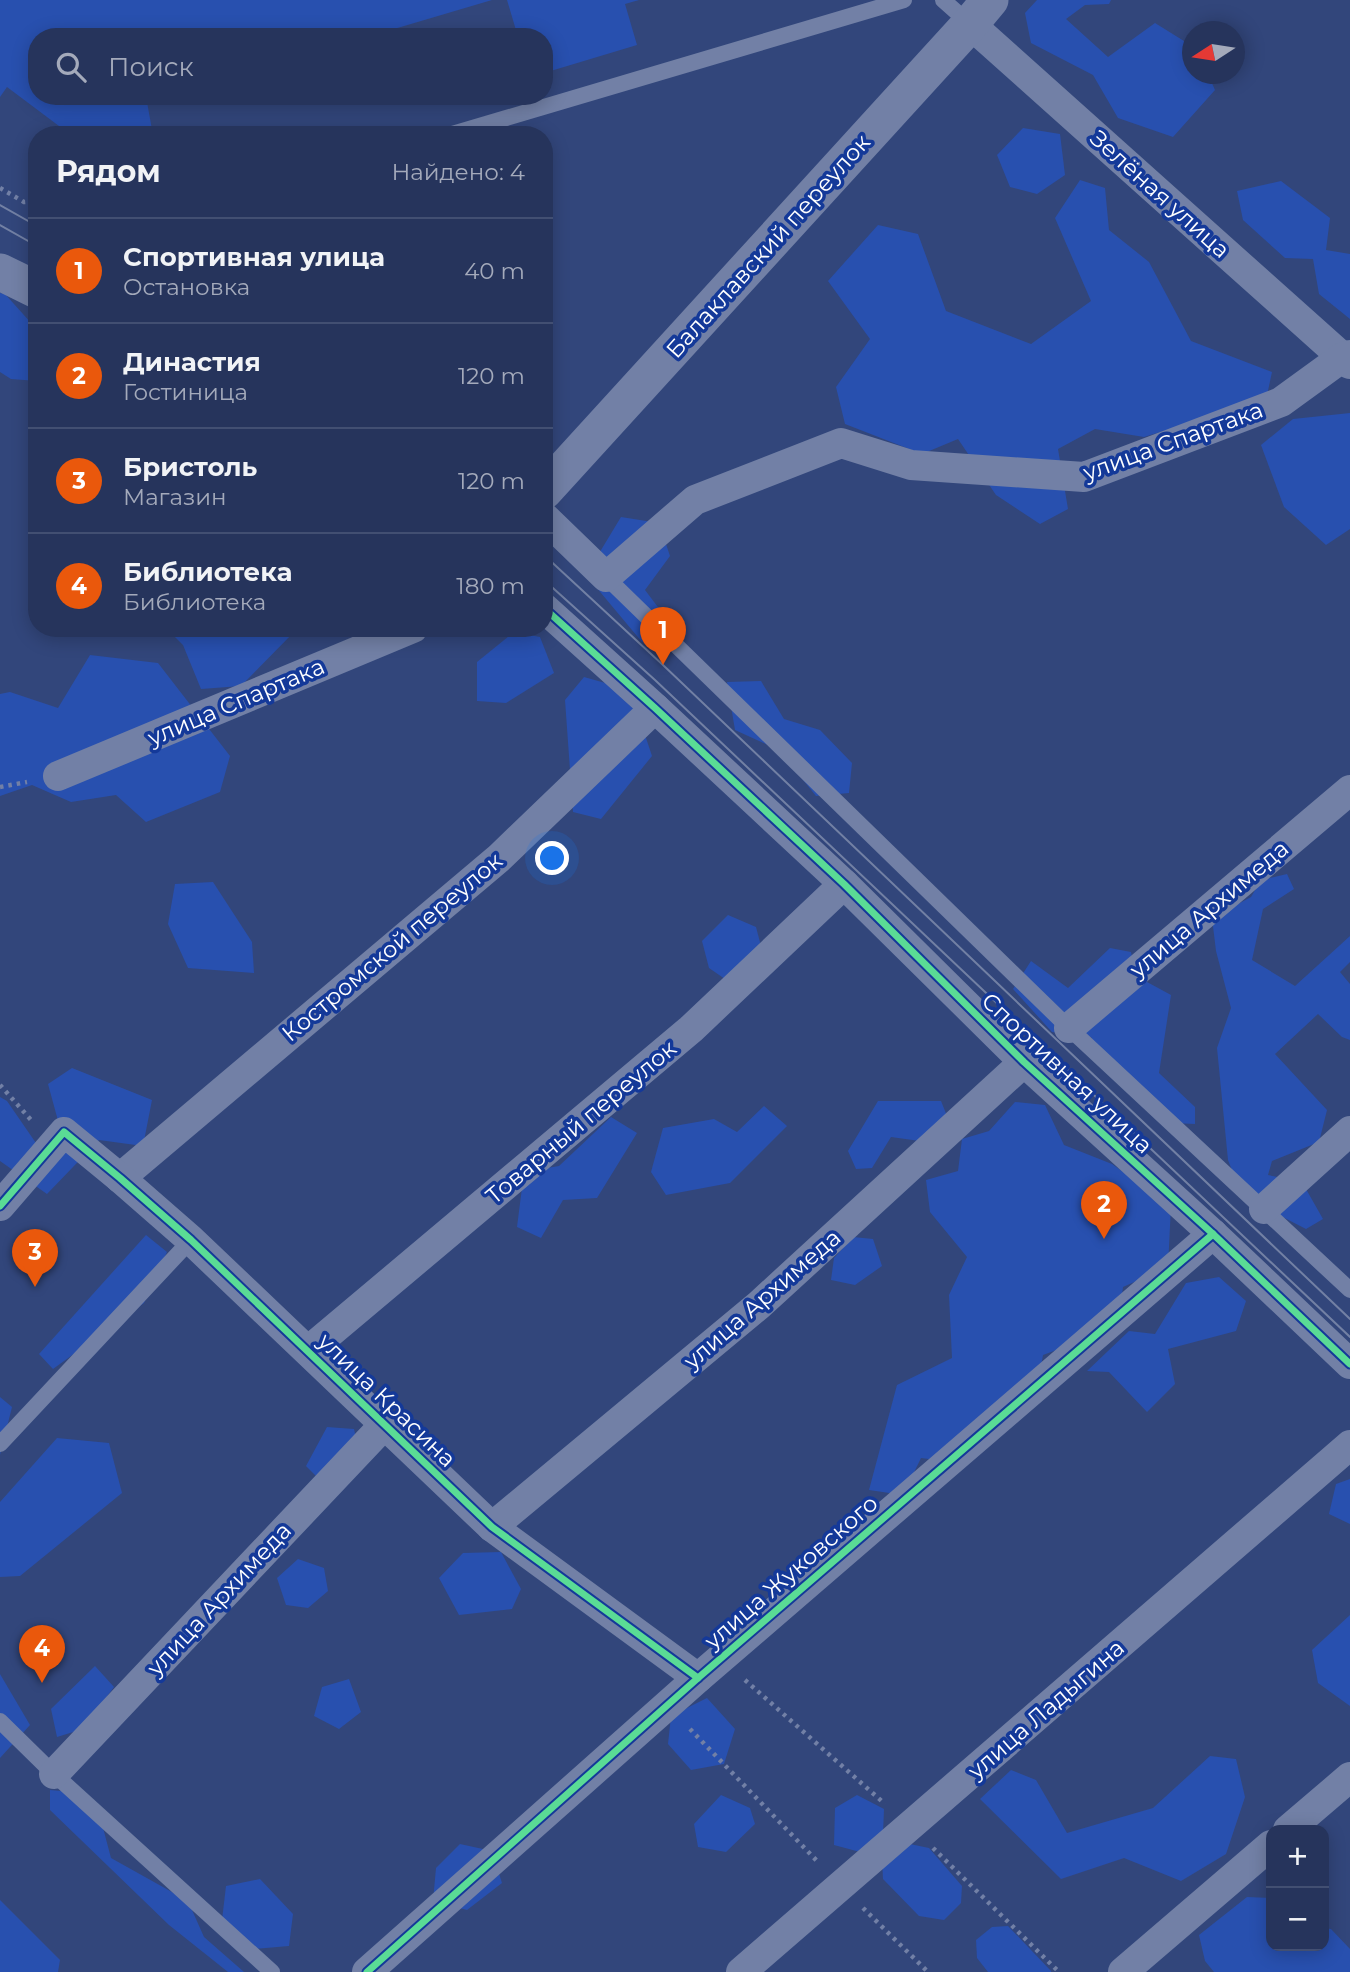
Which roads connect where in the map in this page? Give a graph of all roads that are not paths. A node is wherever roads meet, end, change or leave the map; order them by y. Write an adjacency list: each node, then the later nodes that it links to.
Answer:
1 (904, 0): 4 (lane)
2 (943, 0): 3 (lane)
3 (980, 12): 9 (street, Зелёная улица); 10 (street, Балаклавский переулок)
4 (553, 104)
5 (550, 105): 6 (lane)
6 (479, 126)
7 (0, 272): 8 (street)
8 (28, 286)
9 (1348, 359): 12 (street, улица Спартака)
10 (553, 481)
11 (553, 526): 12 (street)
12 (606, 577): 19 (lane)
13 (553, 616): 15 (street, Спортивная улица)
14 (391, 637): 16 (street, улица Спартака)
15 (655, 708): 18 (street, Спортивная улица); 22 (street, Костромской переулок)
16 (58, 776)
17 (1350, 790): 19 (street, улица Архимеда)
18 (844, 884): 20 (street, Спортивная улица); 28 (street, Товарный переулок)
19 (1069, 1028): 24 (lane)
20 (1024, 1062): 25 (street, Спортивная улица); 33 (street, улица Архимеда)
21 (1350, 1131): 24 (street)
22 (120, 1178): 23 (street, улица Красина); 26 (street, улица Красина)
23 (0, 1206)
24 (1264, 1209): 27 (lane)
25 (1213, 1234): 29 (street, Спортивная улица); 34 (street, улица Жуковского)
26 (191, 1240): 28 (street, улица Красина); 31 (lane)
27 (1350, 1290)
28 (308, 1351): 30 (street, улица Красина)
29 (1350, 1364)
30 (384, 1424): 33 (street, улица Красина); 36 (street, улица Архимеда)
31 (0, 1444)
32 (1350, 1445): 42 (street, улица Ладыгина)
33 (492, 1527): 34 (street, улица Красина)
34 (698, 1678): 41 (street, улица Жуковского)
35 (0, 1721): 36 (lane)
36 (54, 1774): 40 (lane)
37 (1350, 1777): 38 (street)
38 (1294, 1825)
39 (1266, 1849): 43 (street)
40 (272, 1972)
41 (367, 1972)
42 (741, 1972)
43 (1123, 1972)

